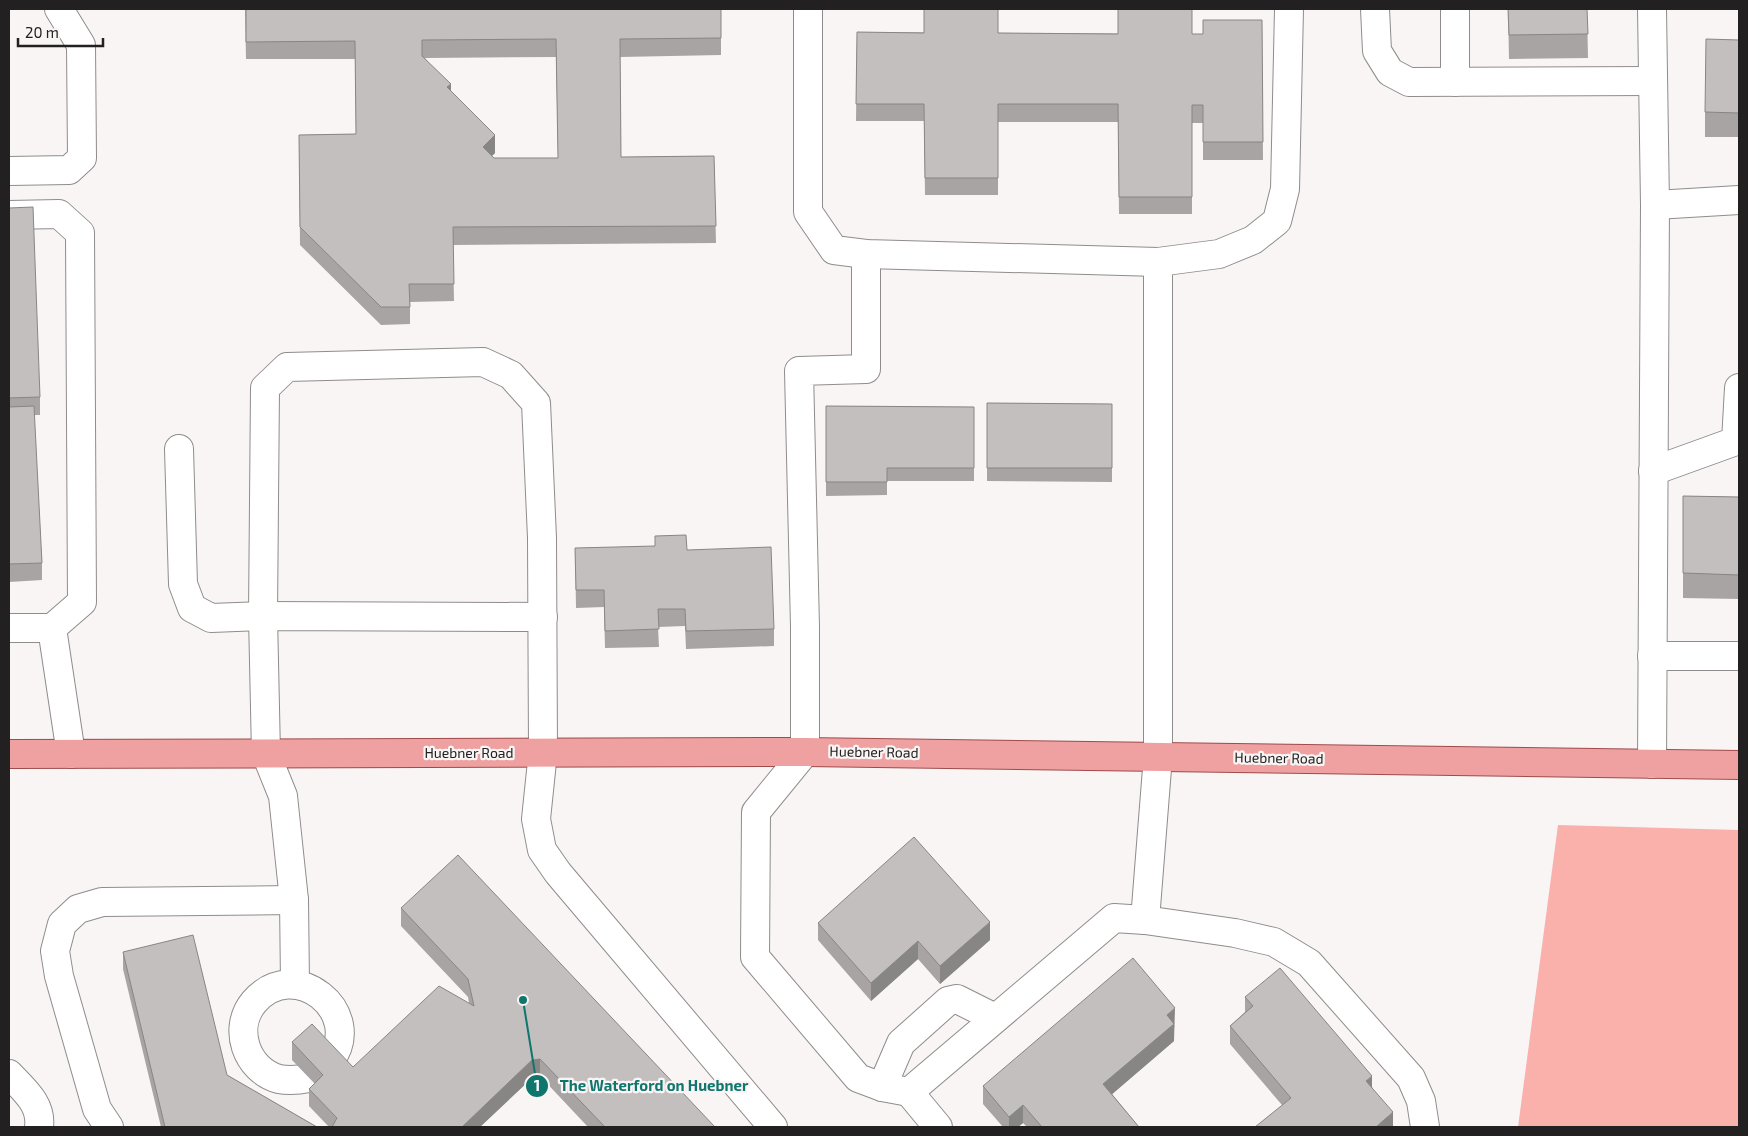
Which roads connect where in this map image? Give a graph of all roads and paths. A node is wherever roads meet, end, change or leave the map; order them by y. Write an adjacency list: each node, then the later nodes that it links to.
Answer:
1 (59, 9): 9 (lane)
2 (808, 9): 13 (lane)
3 (1289, 9): 14 (lane)
4 (1375, 9): 7 (lane)
5 (1455, 9): 7 (lane)
6 (1652, 9): 8 (lane)
7 (1455, 82): 8 (lane)
8 (1653, 82): 11 (lane)
9 (9, 171)
10 (1739, 200): 11 (lane)
11 (1655, 205): 17 (lane)
12 (9, 215): 21 (lane)
13 (866, 254): 14 (lane); 25 (lane)
14 (1158, 262): 29 (lane)
15 (1739, 388): 17 (lane)
16 (179, 449): 18 (lane)
17 (1653, 471): 22 (lane)
18 (263, 616): 19 (lane); 19 (lane); 28 (lane)
19 (543, 617): 24 (lane)
20 (9, 628): 21 (lane)
21 (52, 628): 27 (lane)
22 (1652, 656): 23 (lane); 30 (lane)
23 (1739, 656)
24 (543, 752): 25 (main road, Huebner Road); 28 (main road, Huebner Road); 43 (lane)
25 (805, 752): 29 (main road, Huebner Road); 39 (lane)
26 (9, 754): 27 (main road, Huebner Road)
27 (71, 754): 28 (main road, Huebner Road)
28 (266, 754): 32 (lane)
29 (1158, 756): 30 (main road, Huebner Road); 33 (lane)
30 (1652, 764): 31 (main road, Huebner Road)
31 (1739, 765)
32 (294, 900): 34 (lane); 42 (lane)
33 (1145, 920): 35 (lane); 45 (lane)
34 (295, 984): 36 (lane); 38 (lane)
35 (995, 1018): 39 (lane); 40 (lane)
36 (330, 1061)
37 (9, 1074): 41 (lane)
38 (309, 1078)
39 (882, 1087): 40 (lane)
40 (909, 1092): 44 (lane)
41 (39, 1127)
42 (109, 1127)
43 (773, 1127)
44 (938, 1127)
45 (1425, 1127)

